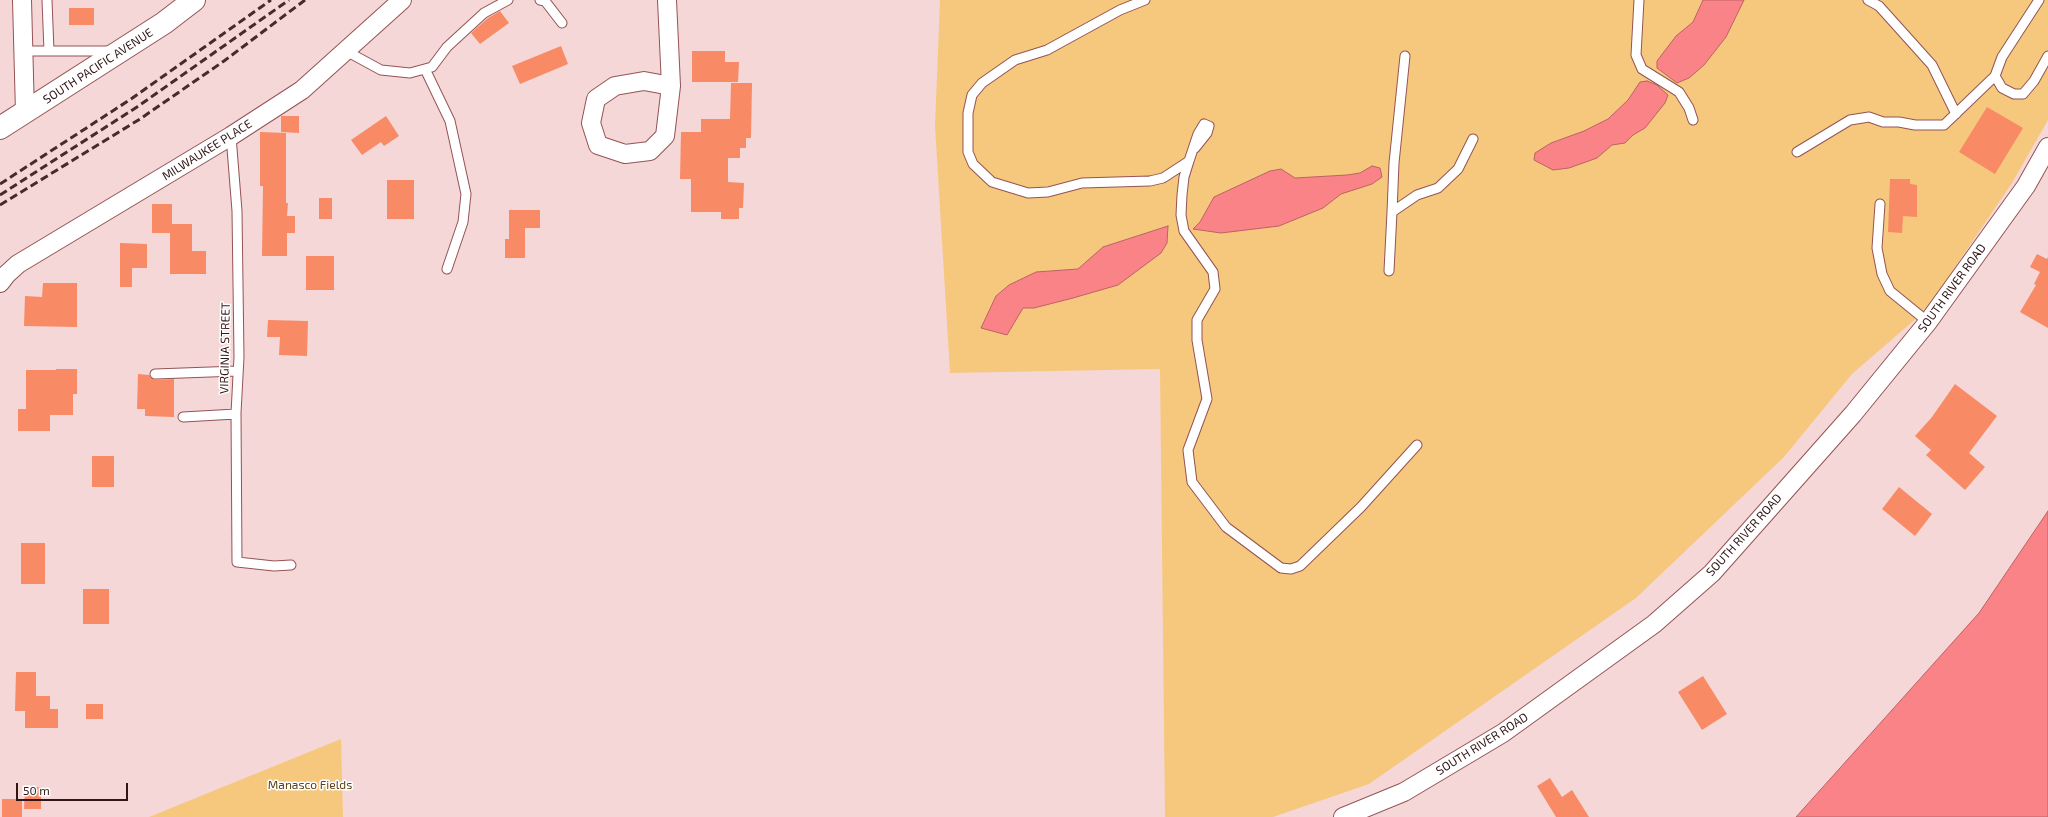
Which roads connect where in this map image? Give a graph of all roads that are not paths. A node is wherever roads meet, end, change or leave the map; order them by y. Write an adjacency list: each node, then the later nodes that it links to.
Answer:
1 (22, 0): 13 (street)
2 (47, 0): 14 (lane)
3 (194, 0): 15 (street, SOUTH PACIFIC AVENUE)
4 (402, 0): 16 (street, MILWAUKEE PLACE)
5 (508, 0): 19 (lane)
6 (540, 0): 12 (lane)
7 (667, 0): 21 (street)
8 (1145, 0): 31 (lane)
9 (1639, 0): 24 (lane)
10 (1868, 0): 23 (lane)
11 (2039, 0): 20 (lane)
12 (562, 23)
13 (24, 51): 14 (lane); 22 (street)
14 (49, 51): 15 (lane)
15 (121, 51): 22 (street, SOUTH PACIFIC AVENUE)
16 (346, 51): 19 (lane); 26 (street, MILWAUKEE PLACE)
17 (1405, 56): 33 (lane)
18 (2048, 56): 20 (lane)
19 (425, 69): 34 (lane)
20 (1995, 76): 23 (lane)
21 (671, 86): 21 (street)
22 (25, 113): 25 (street, SOUTH PACIFIC AVENUE)
23 (1956, 114): 30 (lane)
24 (1693, 120)
25 (0, 128)
26 (230, 136): 36 (street, MILWAUKEE PLACE); 38 (lane, VIRGINIA STREET)
27 (1473, 139): 33 (lane)
28 (2048, 147): 37 (street, SOUTH RIVER ROAD)
29 (1195, 148): 31 (lane)
30 (1797, 152)
31 (1189, 161): 42 (lane)
32 (1880, 204): 37 (lane)
33 (1392, 212): 35 (lane)
34 (447, 269)
35 (1389, 271)
36 (0, 283)
37 (1928, 322): 44 (street, SOUTH RIVER ROAD)
38 (238, 371): 39 (lane); 40 (lane, VIRGINIA STREET)
39 (155, 374)
40 (236, 414): 41 (lane); 43 (lane, VIRGINIA STREET)
41 (182, 417)
42 (1418, 445)
43 (291, 565)
44 (1343, 817)

